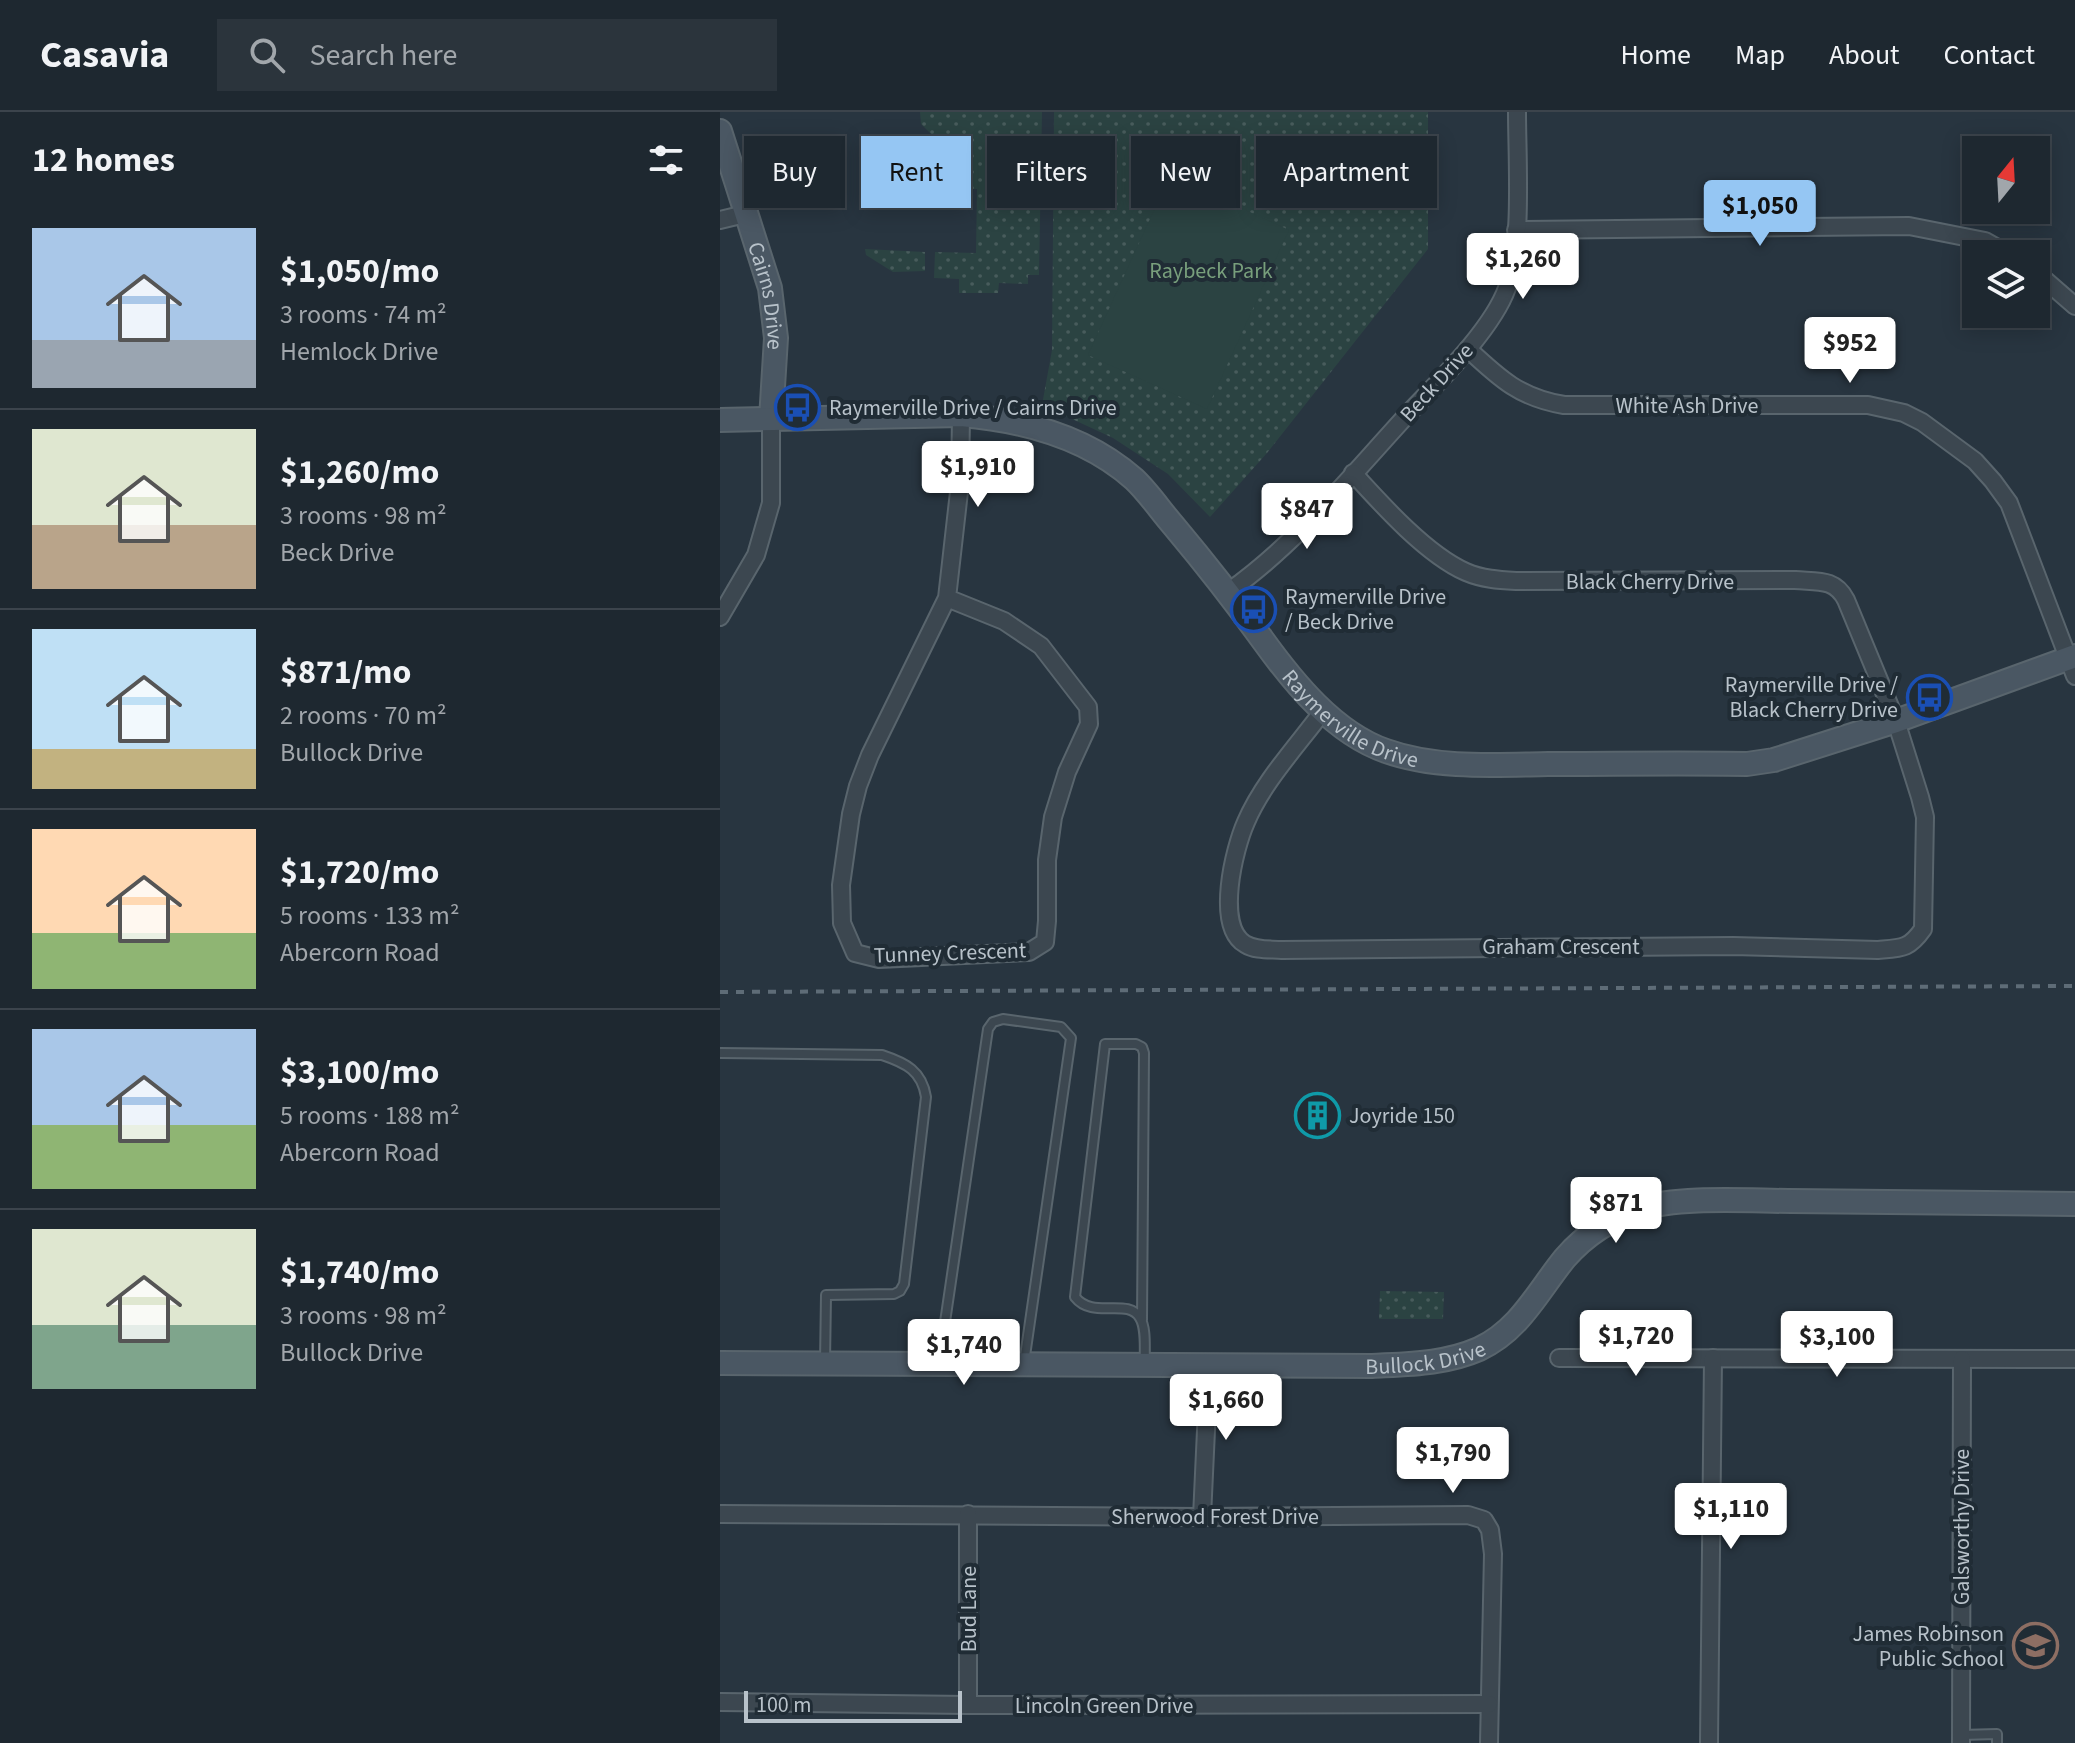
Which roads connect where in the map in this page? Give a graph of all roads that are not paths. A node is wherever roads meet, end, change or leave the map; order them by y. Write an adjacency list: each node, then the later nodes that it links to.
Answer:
1 (1517, 112): 5 (street, Beck Drive)
2 (720, 131): 3 (street, Cairns Drive)
3 (745, 214): 4 (street); 11 (street, Cairns Drive)
4 (720, 220)
5 (1516, 230): 6 (street); 9 (street, Beck Drive)
6 (1980, 240)
7 (2050, 284): 8 (street)
8 (2075, 306)
9 (1468, 349): 13 (street, Beck Drive); 17 (street, White Ash Drive)
10 (961, 415): 11 (street, Raymerville Drive); 14 (street, Raymerville Drive); 15 (street, Tunney Crescent)
11 (771, 419): 12 (street, Raymerville Drive); 16 (street)
12 (720, 420)
13 (1353, 473): 14 (street, Beck Drive); 19 (street, Black Cherry Drive)
14 (1228, 592): 18 (street, Raymerville Drive)
15 (947, 598): 15 (street, Tunney Crescent)
16 (720, 617)
17 (2072, 664): 19 (street, Raymerville Drive)
18 (1323, 711): 19 (street, Raymerville Drive); 19 (street, Graham Crescent)
19 (1896, 721)
20 (720, 1053): 28 (lane)
21 (2075, 1204): 32 (street, Bullock Drive)
22 (1142, 1320): 22 (lane); 31 (lane)
23 (1559, 1358): 24 (street)
24 (1713, 1358): 25 (street); 41 (street)
25 (1962, 1359): 26 (street); 39 (street, Galsworthy Drive)
26 (2075, 1359)
27 (720, 1363): 28 (street, Bullock Drive)
28 (825, 1363): 29 (street, Bullock Drive)
29 (939, 1364): 30 (street, Bullock Drive); 30 (lane)
30 (1024, 1364): 31 (street, Bullock Drive)
31 (1145, 1365): 32 (street, Bullock Drive)
32 (1209, 1365): 35 (street)
33 (720, 1514): 34 (street, Sherwood Forest Drive)
34 (968, 1514): 35 (street, Sherwood Forest Drive); 38 (street, Bud Lane)
35 (1202, 1517): 37 (street, Sherwood Forest Drive)
36 (720, 1702): 38 (street, Lincoln Green Drive)
37 (1489, 1704): 38 (street, Lincoln Green Drive); 40 (street, Sherwood Forest Drive)
38 (968, 1705)
39 (1961, 1739): 42 (lane)
40 (1489, 1743)
41 (1709, 1743)
42 (1997, 1743)

